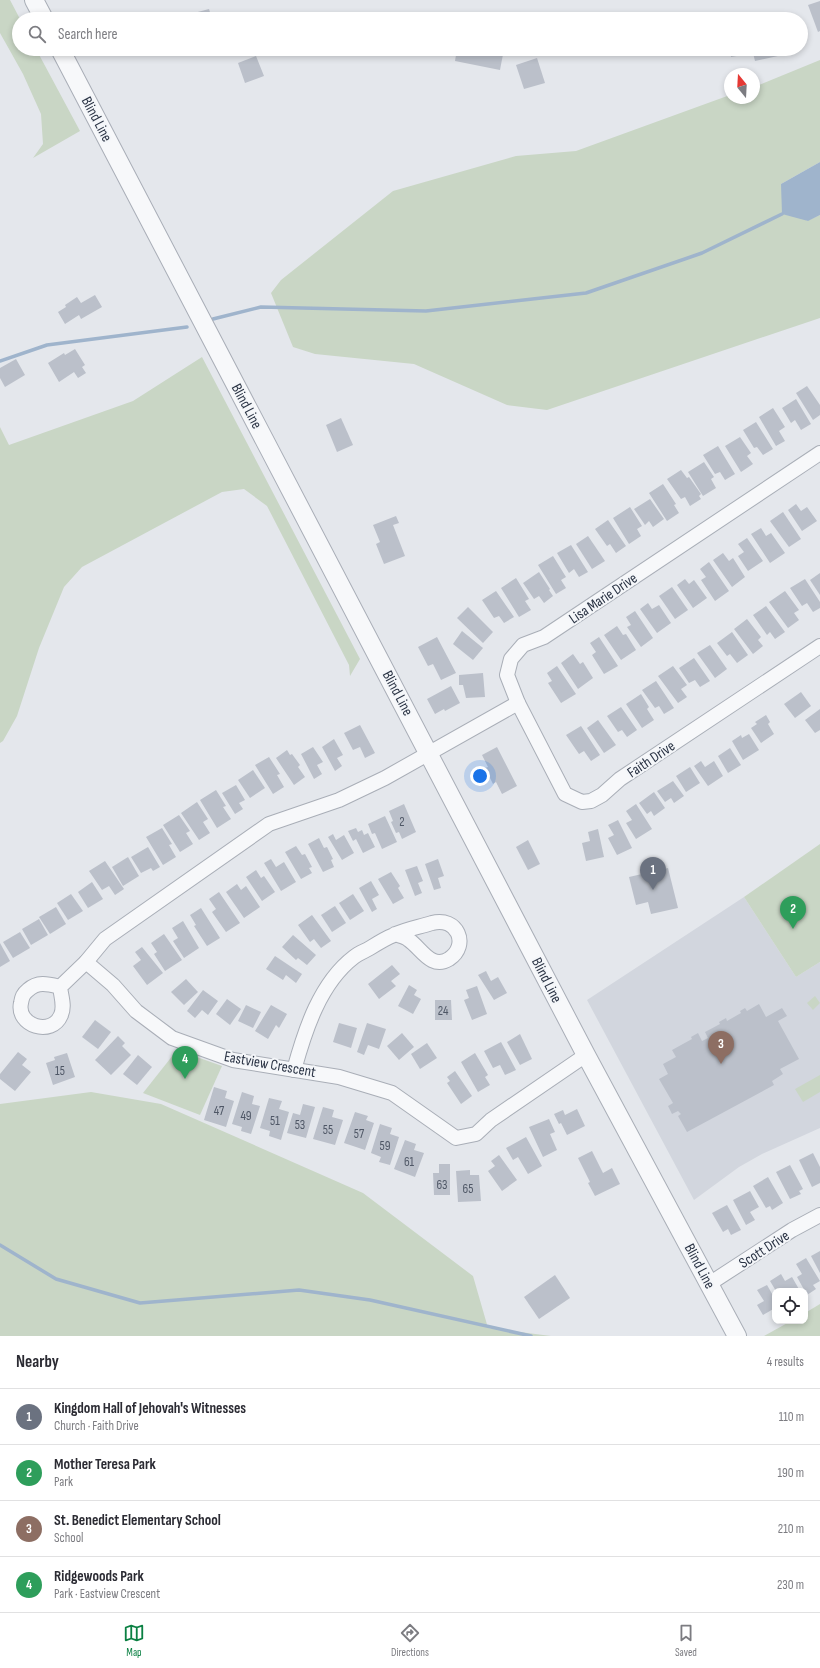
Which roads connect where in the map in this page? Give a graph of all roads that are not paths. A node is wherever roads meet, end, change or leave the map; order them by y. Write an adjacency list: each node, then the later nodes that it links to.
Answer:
1 (34, 0): 2 (street)
2 (40, 12)
3 (64, 56): 7 (street, Blind Line)
4 (820, 453): 6 (street, Lisa Marie Drive)
5 (819, 650): 6 (street, Faith Drive)
6 (518, 704): 7 (street)
7 (429, 753): 9 (street); 11 (street, Blind Line)
8 (395, 934): 12 (street)
9 (86, 962): 10 (street); 12 (street, Eastview Crescent)
10 (60, 987)
11 (586, 1055): 12 (street, Eastview Crescent); 14 (street, Blind Line)
12 (294, 1070)
13 (820, 1215): 14 (street, Scott Drive)
14 (710, 1284): 15 (street, Blind Line)
15 (737, 1336)

